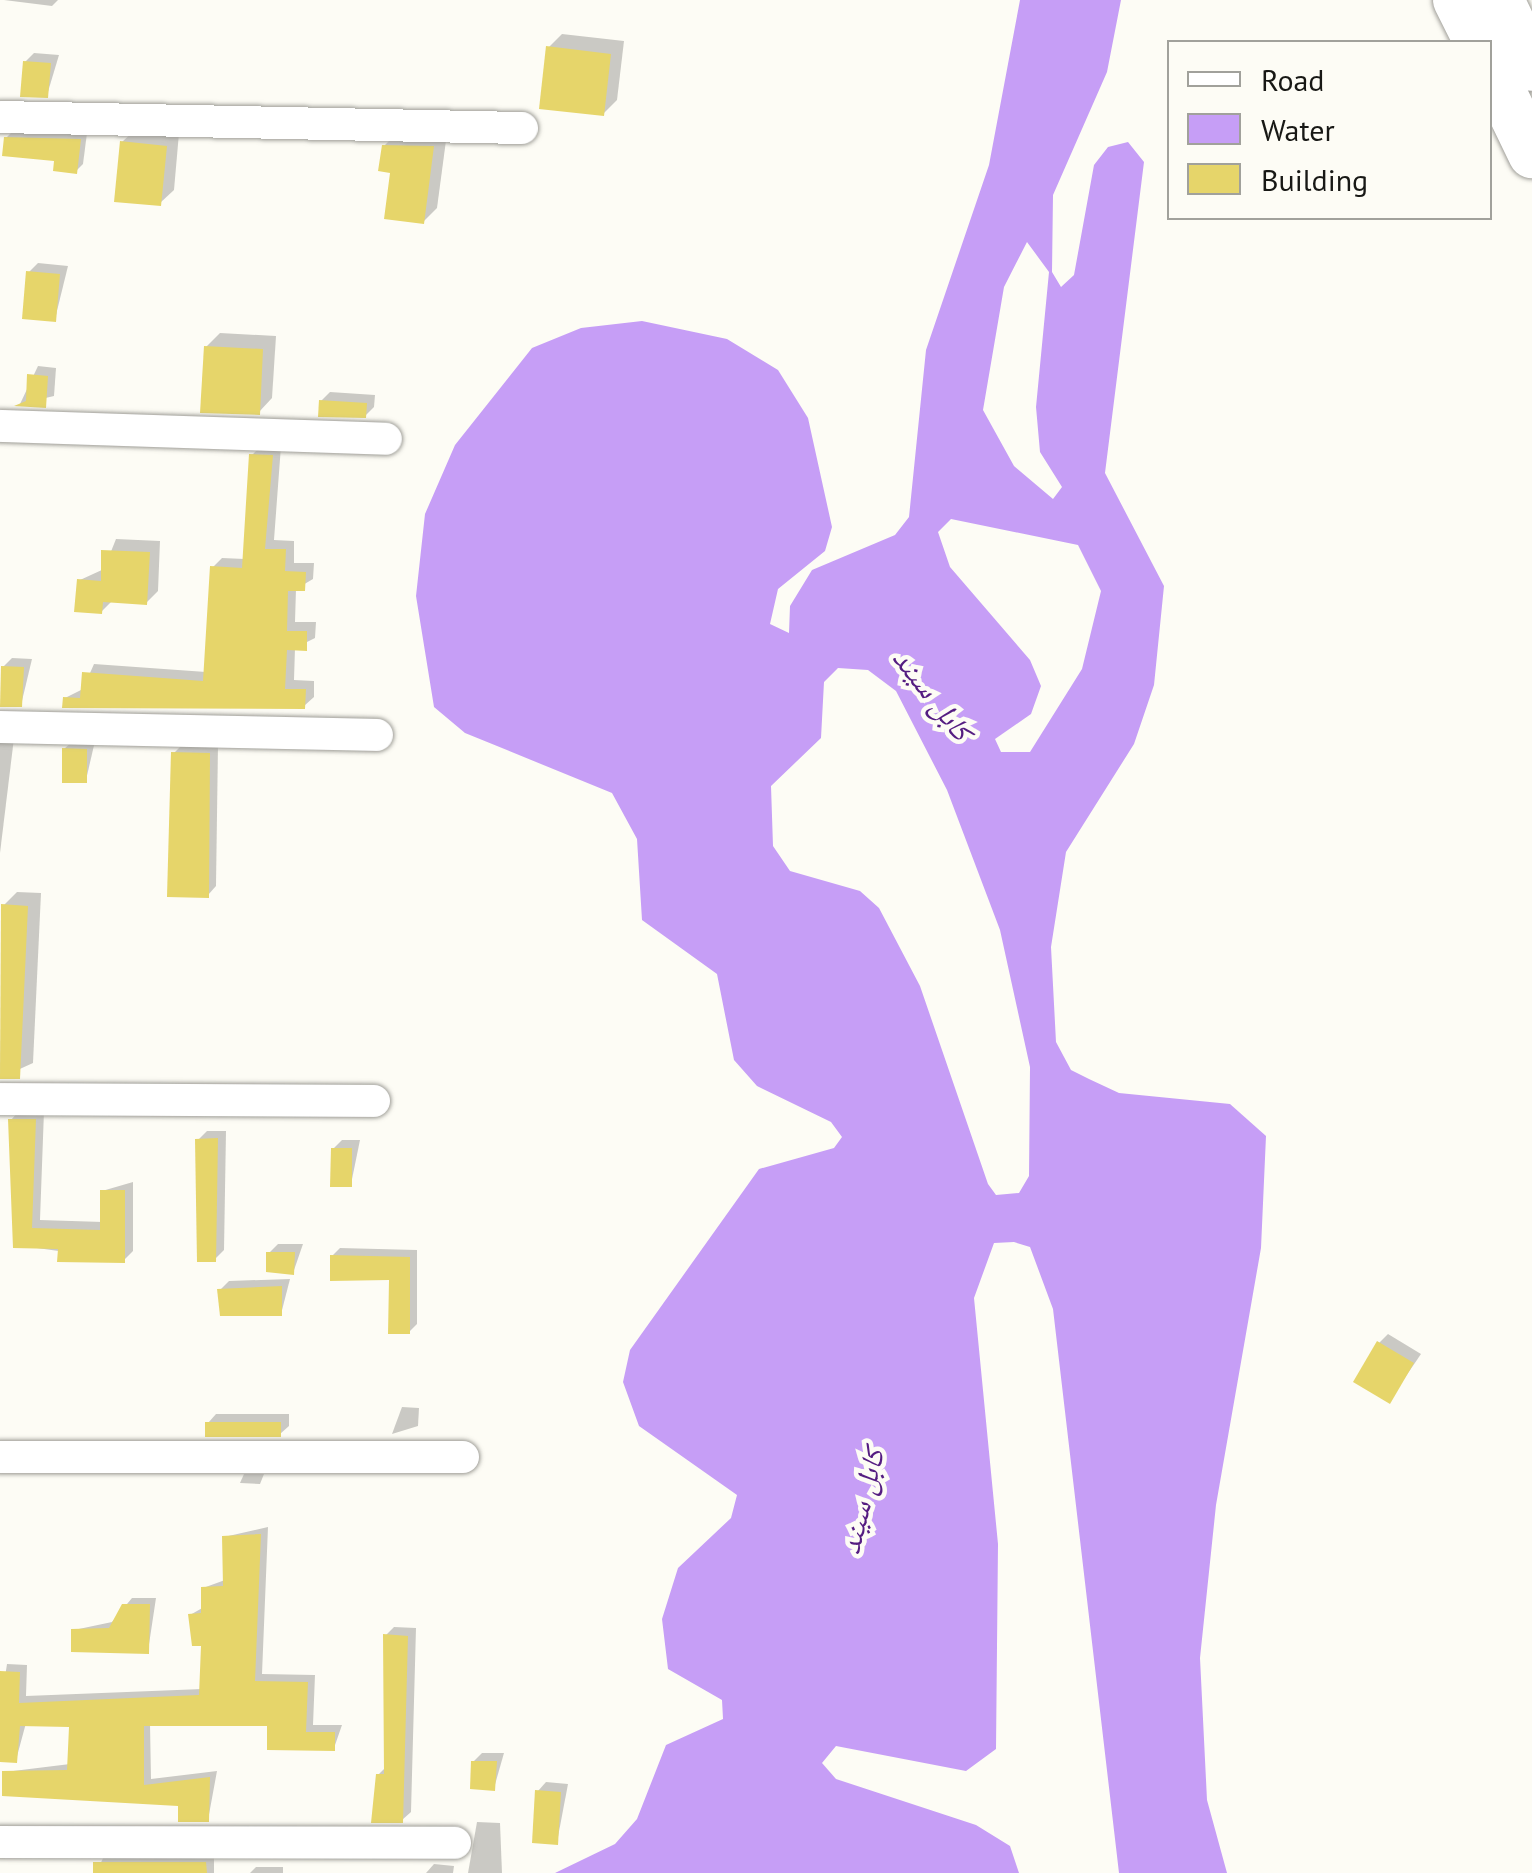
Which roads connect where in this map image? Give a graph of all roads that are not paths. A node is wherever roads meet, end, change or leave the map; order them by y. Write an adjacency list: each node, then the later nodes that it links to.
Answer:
1 (1457, 0): 3 (highway)
2 (1500, 0): 4 (highway)
3 (1477, 40)
4 (1532, 67)
5 (1492, 70): 8 (highway)
6 (0, 118): 7 (street)
7 (522, 128)
8 (1532, 154)
9 (0, 426): 10 (street)
10 (386, 439)
11 (0, 728): 12 (street)
12 (377, 735)
13 (0, 1099): 14 (street)
14 (374, 1100)
15 (463, 1456): 16 (street)
16 (0, 1457)
17 (0, 1842): 18 (street)
18 (455, 1843)

